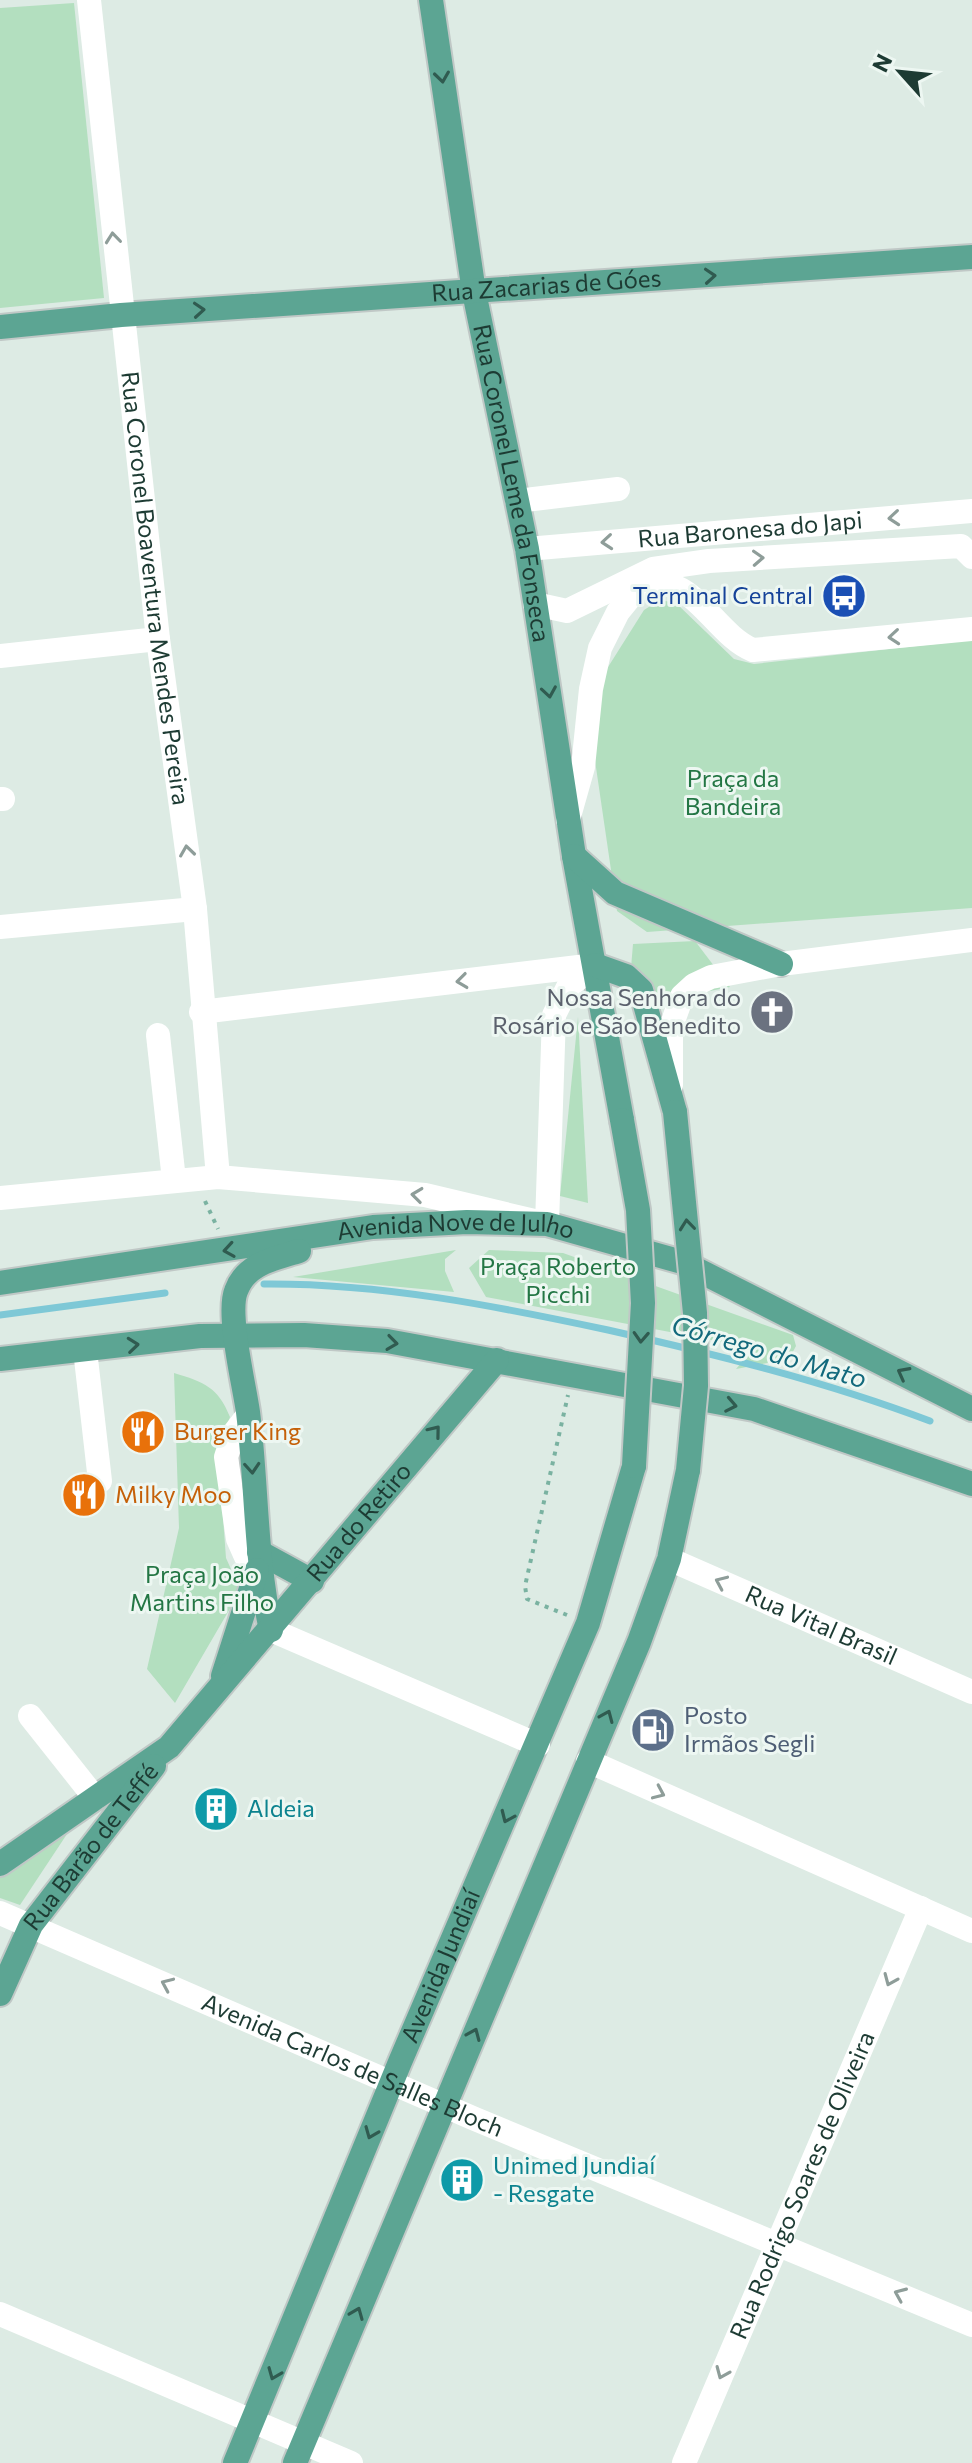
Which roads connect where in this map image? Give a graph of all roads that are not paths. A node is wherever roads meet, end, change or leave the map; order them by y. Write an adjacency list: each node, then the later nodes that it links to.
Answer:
1 (89, 0): 5 (street, Rua Coronel Boaventura Mendes Pereira, one-way to 1)
2 (431, 0): 4 (main road, Rua Coronel Leme da Fonseca, one-way to 4)
3 (972, 257): 4 (main road, Rua Zacarias de Góes, one-way to 3)
4 (474, 292): 5 (main road, Rua Zacarias de Góes, one-way to 4); 8 (main road, Rua Coronel Leme da Fonseca)
5 (121, 315): 6 (main road, Rua Zacarias de Góes); 18 (street, Rua Coronel Boaventura Mendes Pereira)
6 (0, 327)
7 (618, 489): 8 (street)
8 (517, 501): 10 (main road, Rua Coronel Leme da Fonseca)
9 (972, 511): 10 (street, Rua Baronesa do Japi, one-way to 10)
10 (527, 549): 16 (main road, Rua Coronel Leme da Fonseca)
11 (972, 557): 12 (street, one-way to 11)
12 (709, 561): 13 (street); 15 (street)
13 (653, 569): 14 (street); 16 (street)
14 (636, 591): 15 (street); 20 (street)
15 (684, 591): 17 (street, one-way to 15)
16 (535, 604): 20 (main road, Rua Coronel Leme da Fonseca, one-way to 20)
17 (972, 629)
18 (158, 639): 19 (street); 22 (street, Rua Coronel Boaventura Mendes Pereira, one-way to 18)
19 (0, 656)
20 (568, 820): 21 (main road, Rua Coronel Leme da Fonseca)
21 (574, 856): 25 (main road); 26 (main road, Rua Coronel Leme da Fonseca)
22 (195, 909): 23 (street); 27 (street, Rua Coronel Boaventura Mendes Pereira)
23 (0, 927)
24 (972, 940): 25 (street)
25 (781, 964): 29 (street)
26 (595, 965): 27 (street, one-way to 27); 29 (main road); 33 (street); 52 (main road, Avenida Jundiaí, one-way to 52, bridge)
27 (201, 1012): 30 (street, Rua Coronel Boaventura Mendes Pereira)
28 (158, 1035): 31 (street)
29 (671, 1087): 46 (main road, one-way to 29, bridge)
30 (218, 1177): 31 (street); 33 (street, one-way to 30)
31 (174, 1180): 32 (street)
32 (0, 1198)
33 (547, 1224): 34 (main road, Avenida Nove de Julho); 40 (main road, Avenida Nove de Julho, one-way to 33)
34 (373, 1227): 35 (main road, Avenida Nove de Julho, one-way to 35); 36 (main road)
35 (0, 1283)
36 (237, 1335): 37 (main road, one-way to 36); 39 (main road, one-way to 39); 45 (main road, one-way to 45)
37 (85, 1350): 38 (main road); 43 (street)
38 (0, 1359)
39 (497, 1360): 42 (main road, one-way to 42); 47 (main road, Rua do Retiro, one-way to 39)
40 (972, 1409)
41 (972, 1464): 42 (main road)
42 (921, 1465): 44 (main road)
43 (100, 1481)
44 (972, 1484)
45 (258, 1559): 47 (main road); 48 (main road); 49 (main road, Rua do Retiro)
46 (669, 1559): 50 (street, Rua Vital Brasil, one-way to 46); 54 (main road, one-way to 46)
47 (312, 1581): 48 (main road, Rua do Retiro)
48 (271, 1630): 49 (main road, Rua do Retiro); 52 (street)
49 (221, 1682): 53 (main road, Rua do Retiro)
50 (972, 1692)
51 (30, 1716): 55 (street)
52 (538, 1745): 62 (main road, Avenida Jundiaí, one-way to 62)
53 (169, 1747): 55 (main road, Rua do Retiro); 59 (main road, Rua Barão de Teffé)
54 (588, 1761): 57 (street, one-way to 57); 63 (main road, one-way to 54)
55 (95, 1798): 56 (main road, Rua do Retiro)
56 (0, 1864)
57 (921, 1908): 60 (street); 64 (street, Rua Rodrigo Soares de Oliveira, one-way to 64)
58 (0, 1913): 59 (street, Avenida Carlos de Salles Bloch)
59 (31, 1925): 61 (main road, Rua Barão de Teffé); 62 (street, Avenida Carlos de Salles Bloch, one-way to 59)
60 (972, 1931)
61 (0, 1994)
62 (392, 2083): 63 (street, Avenida Carlos de Salles Bloch); 67 (main road, Avenida Jundiaí, one-way to 67)
63 (443, 2105): 64 (street, Avenida Carlos de Salles Bloch); 68 (main road, one-way to 63)
64 (777, 2242): 66 (street, Avenida Carlos de Salles Bloch, one-way to 64); 71 (street, Rua Rodrigo Soares de Oliveira, one-way to 71)
65 (0, 2314): 67 (street)
66 (972, 2325)
67 (254, 2421): 68 (street); 69 (main road, Avenida Jundiaí)
68 (299, 2453): 70 (street)
69 (235, 2463)
70 (351, 2463)
71 (684, 2463)

